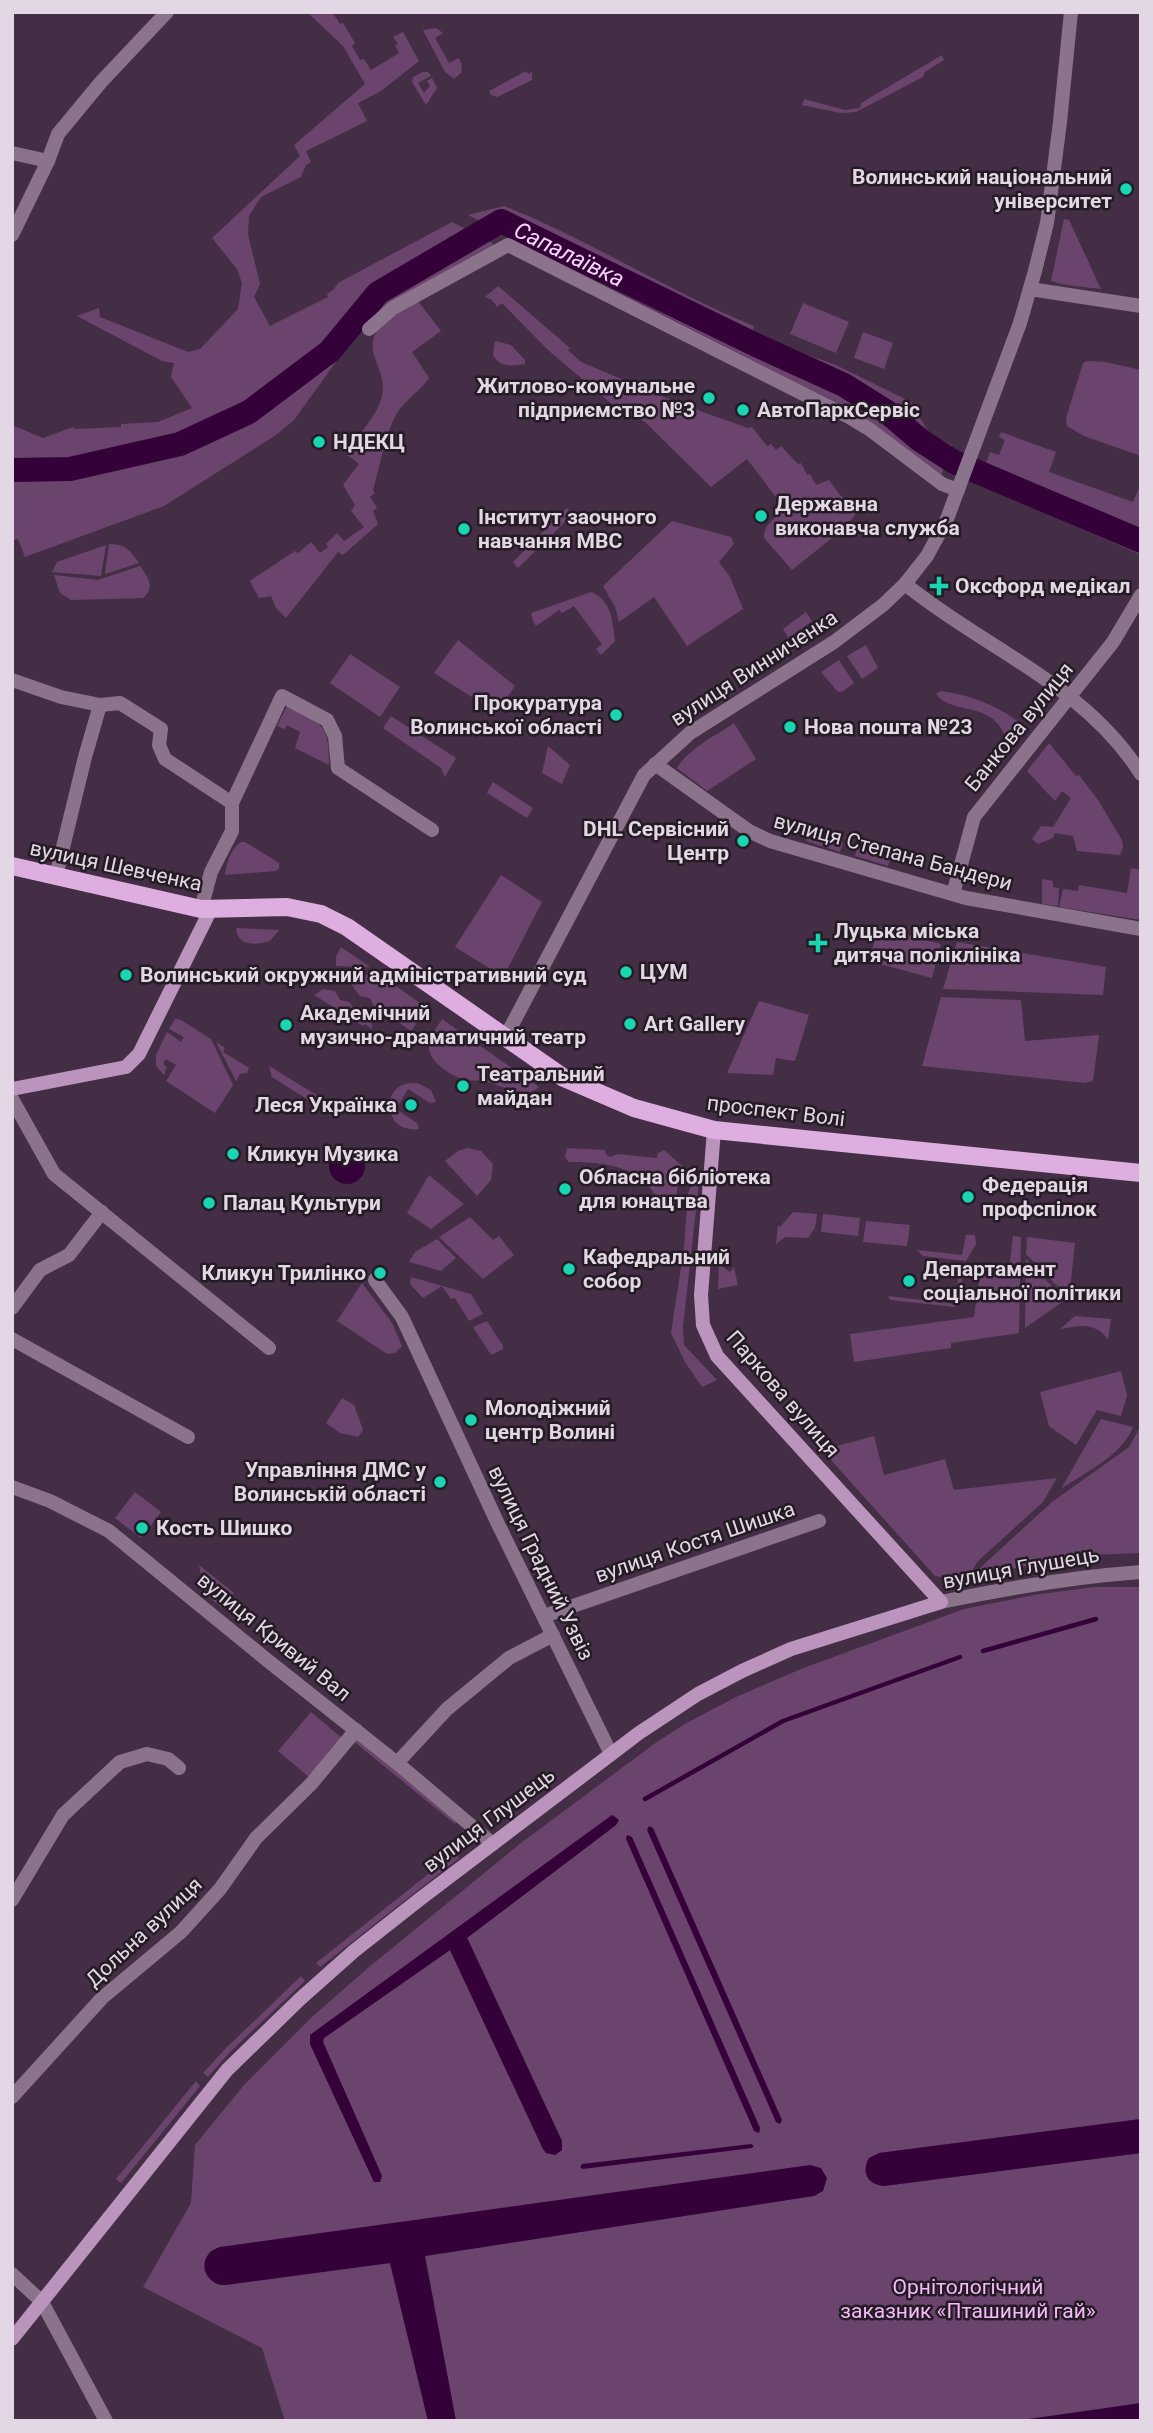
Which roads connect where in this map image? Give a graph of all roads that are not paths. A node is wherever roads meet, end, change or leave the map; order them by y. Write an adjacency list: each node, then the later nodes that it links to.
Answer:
1 (167, 12): 4 (street)
2 (1071, 12): 6 (street, вулиця Винниченка)
3 (12, 153): 4 (street)
4 (48, 161): 5 (street)
5 (12, 235)
6 (1030, 289): 7 (street); 9 (street, вулиця Винниченка)
7 (1141, 306)
8 (369, 329): 9 (street)
9 (960, 484): 10 (street, вулиця Винниченка)
10 (905, 584): 13 (street); 15 (street, вулиця Винниченка)
11 (1141, 595): 13 (street, Банкова вулиця)
12 (12, 680): 14 (street)
13 (1071, 697): 16 (street); 21 (street, Банкова вулиця)
14 (100, 705): 17 (street); 20 (street)
15 (655, 764): 21 (street, вулиця Степана Бандери); 24 (street, вулиця Винниченка)
16 (1141, 774)
17 (233, 803): 18 (street); 22 (street)
18 (432, 830)
19 (12, 866): 20 (main road, вулиця Шевченка)
20 (56, 876): 22 (main road, вулиця Шевченка)
21 (953, 894): 23 (street, вулиця Степана Бандери)
22 (206, 909): 24 (main road, проспект Волі); 25 (main road)
23 (1141, 929)
24 (505, 1038): 27 (main road, проспект Волі)
25 (12, 1089)
26 (12, 1099): 29 (street)
27 (714, 1129): 28 (main road, проспект Волі); 38 (main road, Паркова вулиця)
28 (1141, 1173)
29 (102, 1212): 31 (street); 33 (street)
30 (375, 1280): 39 (street, вулиця Градний Узвіз)
31 (12, 1308)
32 (12, 1339): 34 (street)
33 (269, 1348)
34 (188, 1437)
35 (12, 1488): 41 (street, вулиця Кривий Вал)
36 (819, 1521): 39 (street, вулиця Костя Шишка)
37 (1141, 1572): 38 (street, вулиця Глушець)
38 (941, 1602): 42 (main road, вулиця Глушець)
39 (544, 1616): 40 (street, вулиця Градний Узвіз)
40 (553, 1635): 42 (street, вулиця Градний Узвіз); 43 (street)
41 (356, 1730): 43 (street, вулиця Кривий Вал); 47 (street, Дольна вулиця)
42 (611, 1754): 45 (main road, вулиця Глушець)
43 (397, 1763): 45 (street, вулиця Кривий Вал)
44 (179, 1768): 46 (street)
45 (493, 1844): 49 (main road, вулиця Глушець)
46 (12, 1900)
47 (12, 2097)
48 (12, 2274): 49 (street)
49 (42, 2302): 50 (main road, вулиця Глушець); 51 (street)
50 (12, 2339)
51 (106, 2421)

